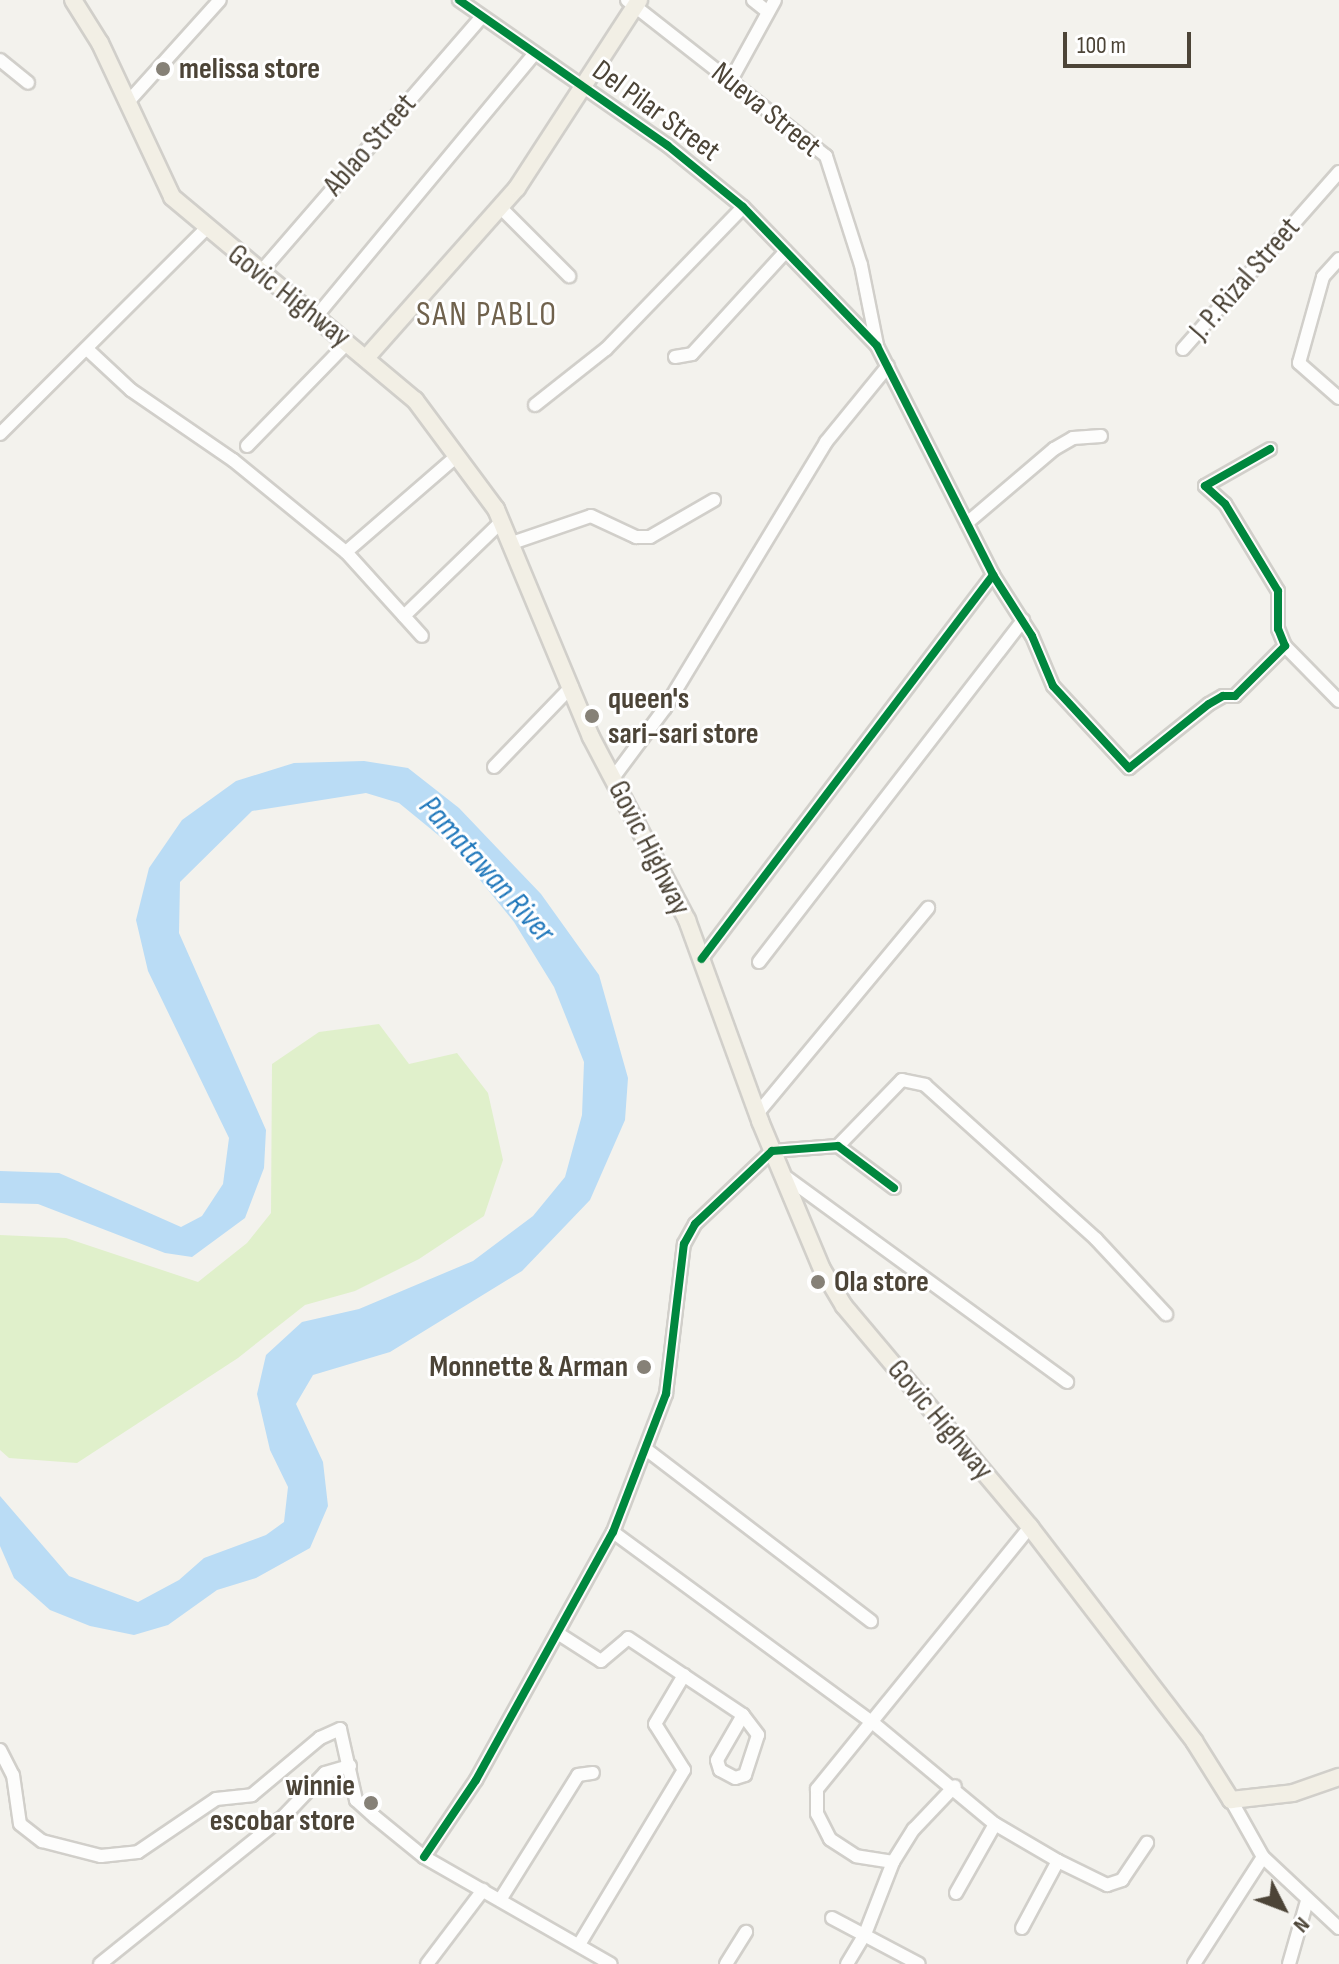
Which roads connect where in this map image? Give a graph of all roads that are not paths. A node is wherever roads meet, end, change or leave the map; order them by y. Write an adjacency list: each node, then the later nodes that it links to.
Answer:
1 (73, 0): 13 (main road, Govic Highway)
2 (459, 0): 7 (street, Del Pilar Street)
3 (753, 0): 6 (street)
4 (634, 2): 10 (street, Nueva Street); 12 (main road)
5 (212, 3): 13 (street)
6 (772, 6): 10 (street)
7 (482, 17): 8 (street, Del Pilar Street); 20 (street, Ablao Street)
8 (535, 53): 12 (street, Del Pilar Street); 22 (street)
9 (0, 60): 11 (street)
10 (731, 80): 24 (street, Nueva Street)
11 (28, 83)
12 (582, 87): 15 (main road); 16 (street, Del Pilar Street)
13 (128, 102): 17 (main road, Govic Highway)
14 (1339, 172): 26 (street, J. P. Rizal Street)
15 (500, 207): 21 (street); 28 (main road)
16 (743, 207): 18 (street, Del Pilar Street); 31 (street)
17 (205, 230): 20 (main road, Govic Highway); 25 (street)
18 (786, 251): 24 (street, Del Pilar Street); 27 (street)
19 (1339, 259): 30 (street)
20 (259, 274): 22 (main road, Govic Highway)
21 (569, 276)
22 (315, 318): 23 (main road, Govic Highway)
23 (348, 342): 28 (main road, Govic Highway); 34 (street)
24 (877, 346): 29 (street)
25 (87, 349): 32 (street); 41 (street)
26 (1183, 349)
27 (675, 357)
28 (366, 358): 36 (main road, Govic Highway)
29 (888, 366): 39 (street); 50 (street)
30 (1339, 398)
31 (535, 405)
32 (0, 434)
33 (1101, 436): 39 (street)
34 (247, 446)
35 (1270, 449): 46 (street)
36 (458, 455): 38 (main road, Govic Highway); 41 (street)
37 (714, 500): 40 (street)
38 (502, 521): 40 (main road, Govic Highway); 43 (street)
39 (967, 523): 42 (street)
40 (512, 543): 47 (main road, Govic Highway)
41 (346, 552): 43 (street)
42 (993, 575): 44 (street); 52 (street)
43 (404, 616): 45 (street)
44 (1023, 620): 46 (street); 53 (street)
45 (422, 636)
46 (1285, 646): 48 (street)
47 (572, 686): 49 (street); 50 (main road, Govic Highway)
48 (1339, 701)
49 (494, 767)
50 (613, 778): 52 (main road, Govic Highway)
51 (928, 908): 54 (street)
52 (701, 959): 54 (main road, Govic Highway)
53 (759, 962)
54 (757, 1114): 56 (main road, Govic Highway)
55 (838, 1146): 56 (street); 58 (street); 59 (street)
56 (772, 1151): 57 (main road, Govic Highway); 61 (street)
57 (781, 1174): 60 (street); 62 (main road, Govic Highway)
58 (894, 1188)
59 (1166, 1314)
60 (1067, 1382)
61 (647, 1450): 63 (street); 64 (street)
62 (1030, 1527): 68 (street); 74 (main road, Govic Highway)
63 (613, 1532): 65 (street); 68 (street)
64 (871, 1621)
65 (559, 1634): 66 (street); 77 (street)
66 (684, 1675): 67 (street); 90 (street)
67 (743, 1715): 67 (street)
68 (872, 1722): 73 (street); 80 (street)
69 (0, 1750): 70 (street)
70 (350, 1766): 77 (street); 91 (street)
71 (593, 1773): 83 (street)
72 (1339, 1777): 74 (main road)
73 (955, 1786): 75 (street); 80 (street)
74 (1231, 1800): 78 (street)
75 (995, 1824): 79 (street); 82 (street)
76 (1147, 1843): 79 (street)
77 (424, 1857): 81 (street)
78 (1263, 1857): 84 (street); 97 (street)
79 (1058, 1861): 86 (street)
80 (893, 1862): 89 (street)
81 (483, 1890): 83 (street); 92 (street)
82 (956, 1893)
83 (500, 1900): 90 (street)
84 (1307, 1901): 87 (street); 98 (street)
85 (832, 1918): 89 (street)
86 (1022, 1928)
87 (1339, 1928)
88 (746, 1932): 94 (street)
89 (865, 1934): 95 (street); 96 (street)
90 (580, 1943): 93 (street)
91 (100, 1964)
92 (427, 1964)
93 (611, 1964)
94 (726, 1964)
95 (847, 1964)
96 (919, 1964)
97 (1194, 1964)
98 (1289, 1964)

